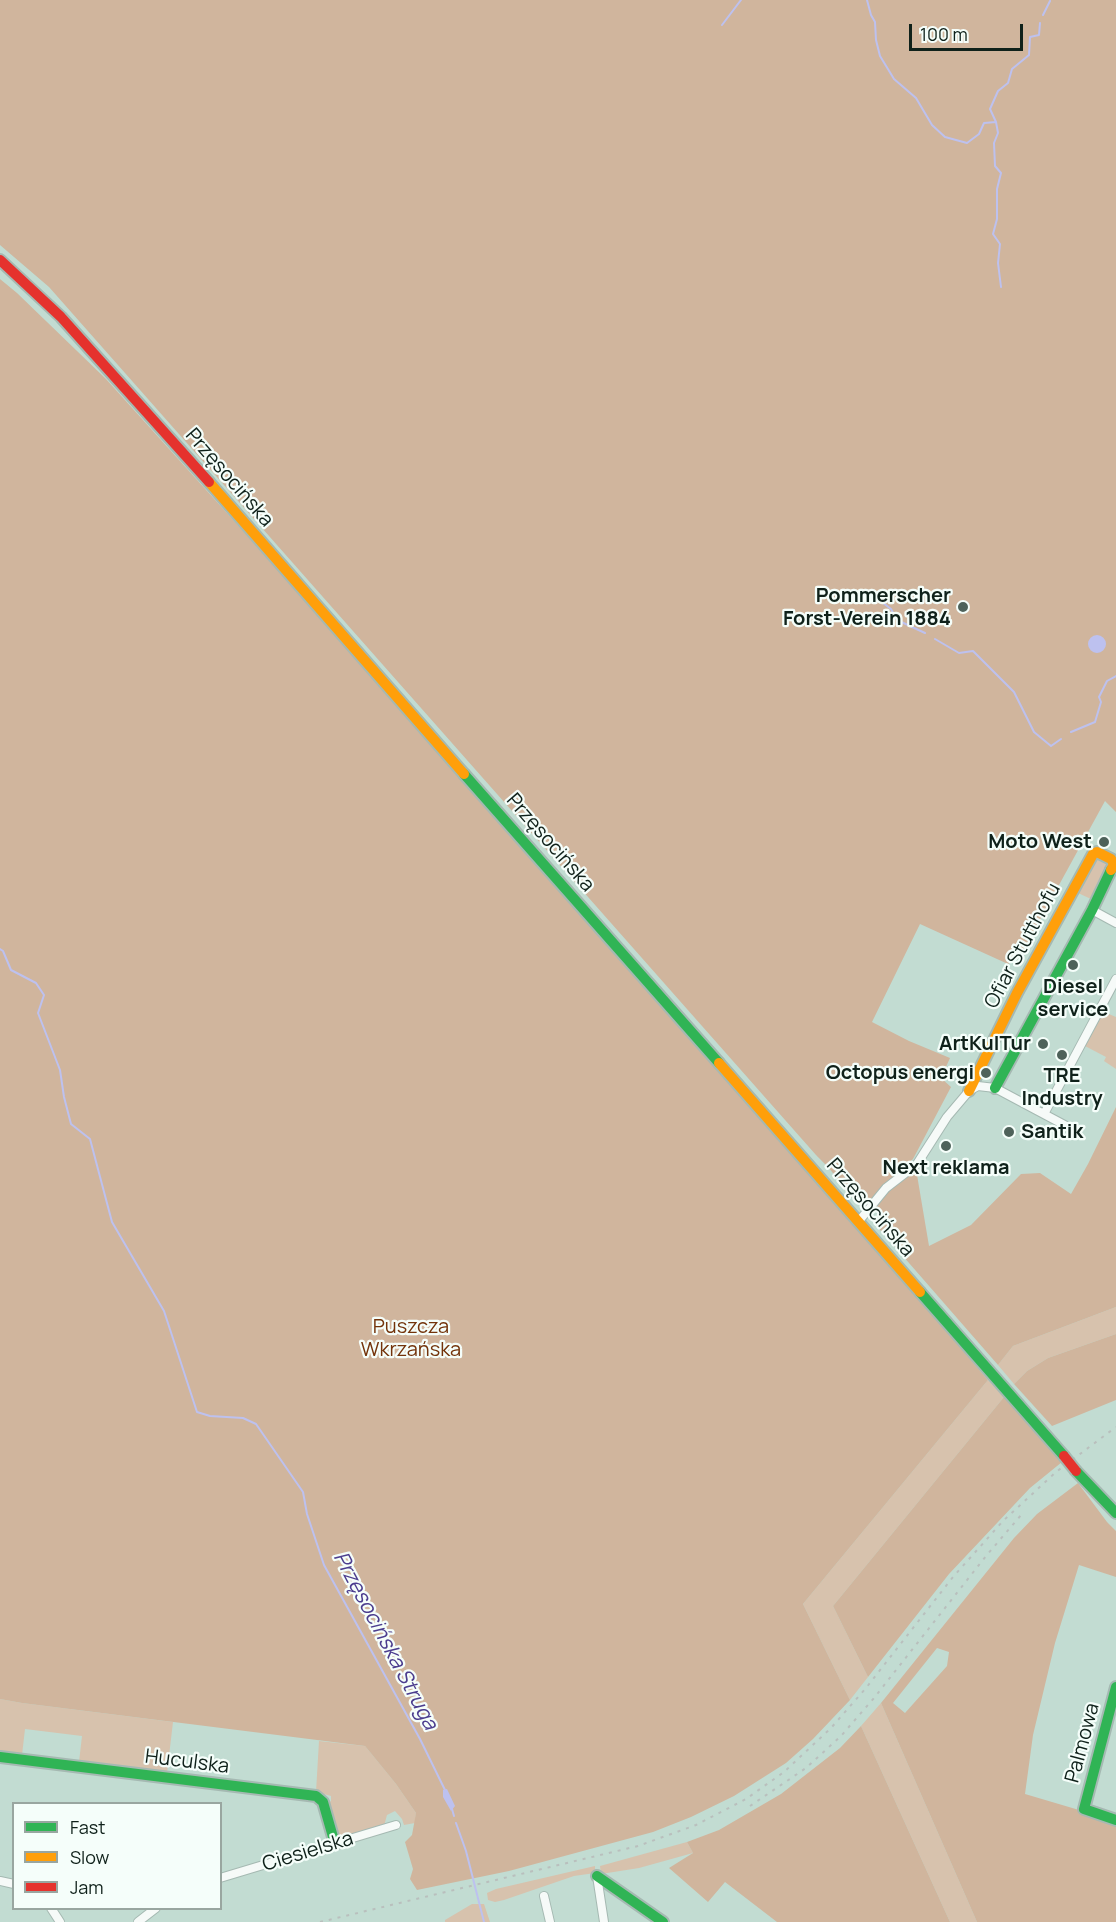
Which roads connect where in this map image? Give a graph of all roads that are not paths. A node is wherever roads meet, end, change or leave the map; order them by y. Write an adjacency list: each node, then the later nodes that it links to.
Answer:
1 (0, 260): 9 (street, Przęsocińska)
2 (1092, 910): 3 (street); 5 (street, Ofiar Stutthofu); 6 (street, Ofiar Stutthofu)
3 (1116, 922)
4 (1116, 980): 7 (street)
5 (995, 1088): 6 (street); 7 (street)
6 (969, 1091): 9 (street, Ofiar Stutthofu)
7 (1044, 1114): 8 (street)
8 (1072, 1129)
9 (859, 1221): 10 (street, Przęsocińska, bridge)
10 (1116, 1514)
11 (1116, 1688): 13 (street, Palmowa)
12 (0, 1757): 15 (street, Huculska)
13 (1116, 1820)
14 (396, 1826): 15 (street, Ciesielska)
15 (336, 1844): 17 (street, Ciesielska)
16 (597, 1876): 22 (street); 23 (street)
17 (222, 1877)
18 (544, 1896): 21 (street)
19 (153, 1910): 20 (street)
20 (138, 1922)
21 (550, 1922)
22 (604, 1922)
23 (663, 1922)

